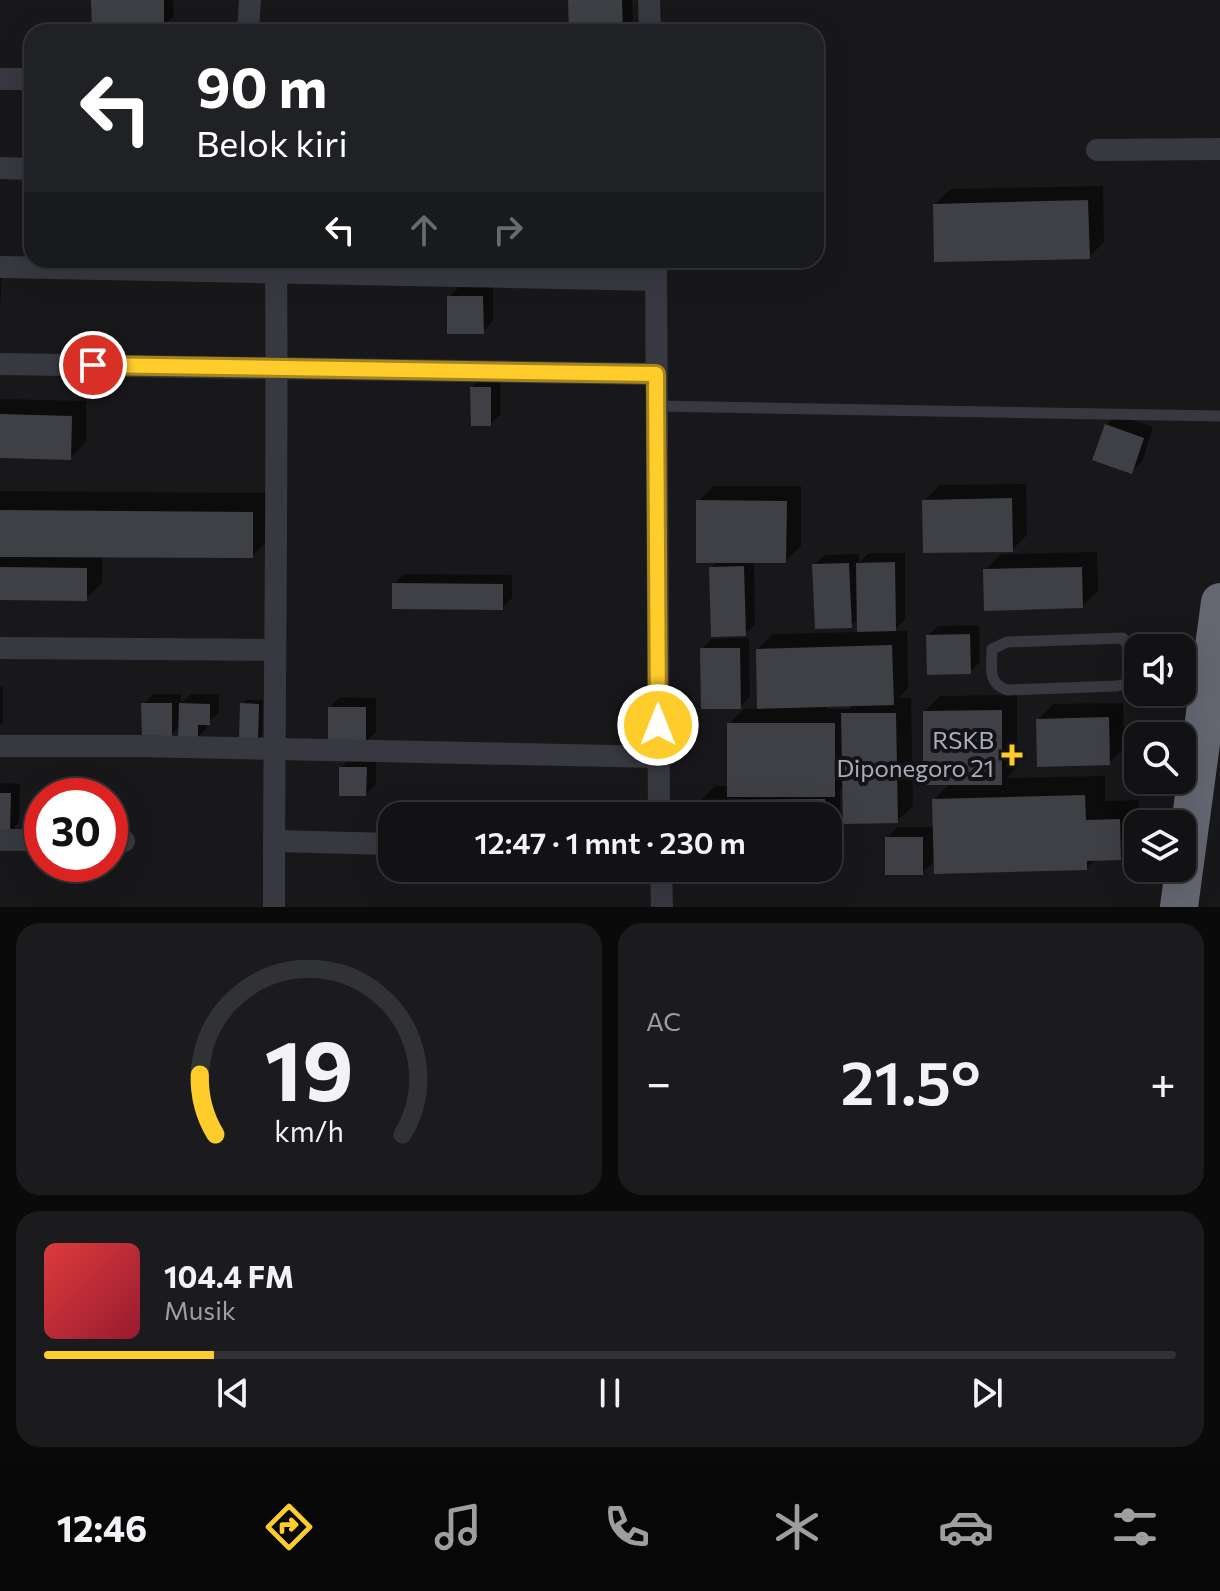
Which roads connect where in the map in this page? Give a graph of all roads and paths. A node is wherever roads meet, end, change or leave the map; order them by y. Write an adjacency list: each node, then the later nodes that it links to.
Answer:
1 (250, 0): 3 (street)
2 (649, 0): 4 (street)
3 (248, 24)
4 (650, 24)
5 (0, 79): 6 (street)
6 (24, 79)
7 (1220, 149): 8 (street)
8 (1097, 150)
9 (0, 168): 10 (street)
10 (24, 169)
11 (0, 267): 12 (street)
12 (24, 267)
13 (276, 268): 17 (street)
14 (403, 268): 15 (street)
15 (656, 270): 18 (street)
16 (0, 364): 17 (street)
17 (278, 369): 18 (street); 23 (street)
18 (656, 374): 19 (street)
19 (656, 406): 20 (lane); 28 (street)
20 (1220, 416)
21 (1220, 602): 25 (highway)
22 (0, 648): 23 (street)
23 (274, 650): 27 (street)
24 (1134, 663): 24 (lane)
25 (1197, 664): 37 (highway)
26 (0, 746): 27 (street)
27 (274, 750): 28 (street); 32 (street)
28 (658, 757): 29 (street)
29 (659, 802)
30 (0, 840): 31 (street)
31 (24, 840)
32 (274, 841): 33 (street); 35 (street)
33 (378, 844)
34 (661, 882): 36 (street)
35 (274, 907)
36 (662, 907)
37 (1179, 907)

